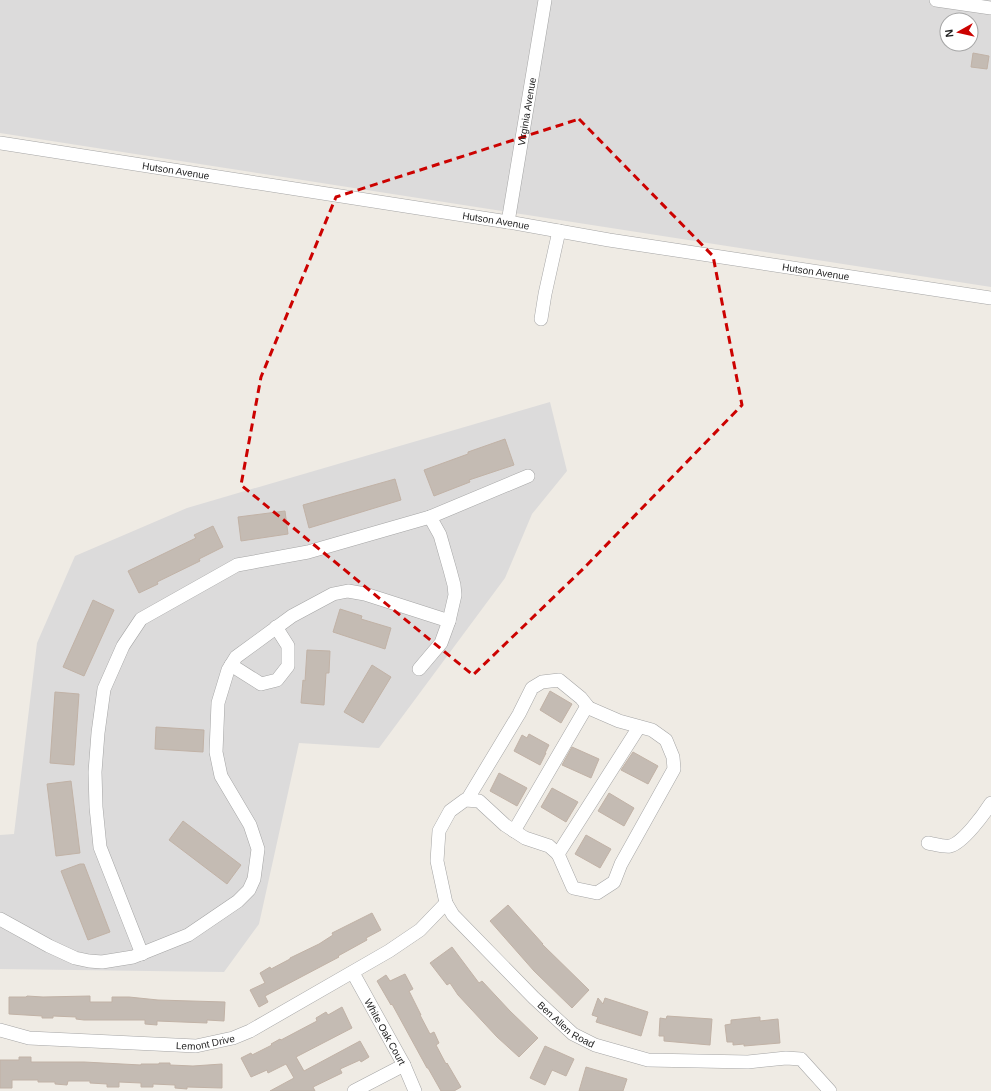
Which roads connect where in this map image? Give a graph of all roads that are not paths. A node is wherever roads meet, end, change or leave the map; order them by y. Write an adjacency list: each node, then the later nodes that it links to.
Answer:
1 (545, 0): 5 (street, Virginia Avenue)
2 (936, 0): 3 (street)
3 (991, 8)
4 (0, 143): 5 (street, Hutson Avenue)
5 (508, 222): 6 (street, Hutson Avenue)
6 (559, 231): 7 (street, Hutson Avenue); 8 (street)
7 (991, 298)
8 (541, 319)
9 (528, 476): 10 (street)
10 (430, 517): 11 (street); 24 (street)
11 (449, 621): 12 (street); 14 (street)
12 (276, 627): 13 (street); 13 (street)
13 (231, 665): 24 (street)
14 (419, 669)
15 (587, 706): 16 (street); 17 (street); 19 (street)
16 (639, 727): 21 (street); 21 (street)
17 (467, 800): 19 (street); 22 (street, Ben Allen Road)
18 (991, 803): 20 (street)
19 (514, 831): 21 (street)
20 (928, 843)
21 (558, 854)
22 (446, 903): 25 (street, Lemont Drive); 30 (street, Ben Allen Road)
23 (0, 919): 24 (street)
24 (142, 954)
25 (353, 973): 26 (street, Lemont Drive); 27 (street, White Oak Court)
26 (0, 1030)
27 (404, 1065): 28 (street); 29 (street, White Oak Court)
28 (354, 1091)
29 (415, 1091)
30 (830, 1091)

